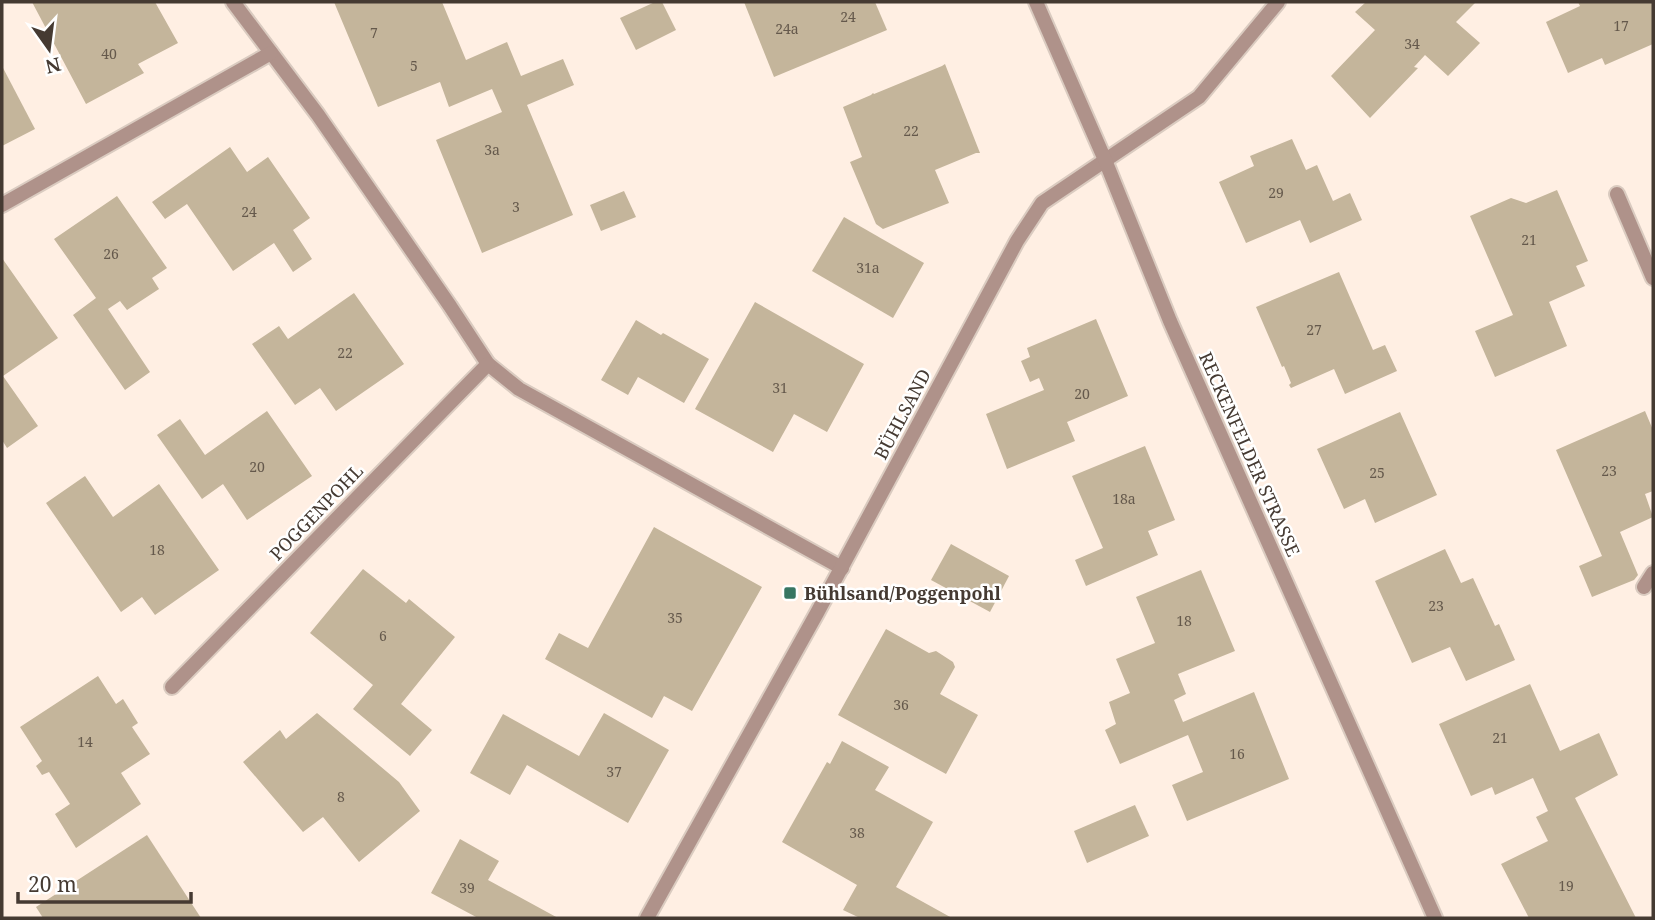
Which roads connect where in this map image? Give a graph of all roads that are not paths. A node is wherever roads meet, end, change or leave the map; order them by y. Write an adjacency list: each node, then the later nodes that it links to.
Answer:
1 (233, 2): 4 (street)
2 (1036, 2): 5 (street, RECKENFELDER STRASSE)
3 (1278, 2): 5 (street, BÜHLSAND)
4 (271, 53): 7 (street); 9 (street)
5 (1105, 160): 10 (street, BÜHLSAND); 15 (street, RECKENFELDER STRASSE)
6 (1617, 194): 8 (street)
7 (2, 205)
8 (1653, 278)
9 (488, 364): 10 (street); 13 (street, POGGENPOHL)
10 (842, 568): 14 (street, BÜHLSAND)
11 (1653, 573): 12 (street)
12 (1644, 587)
13 (172, 687)
14 (647, 918)
15 (1435, 918)

